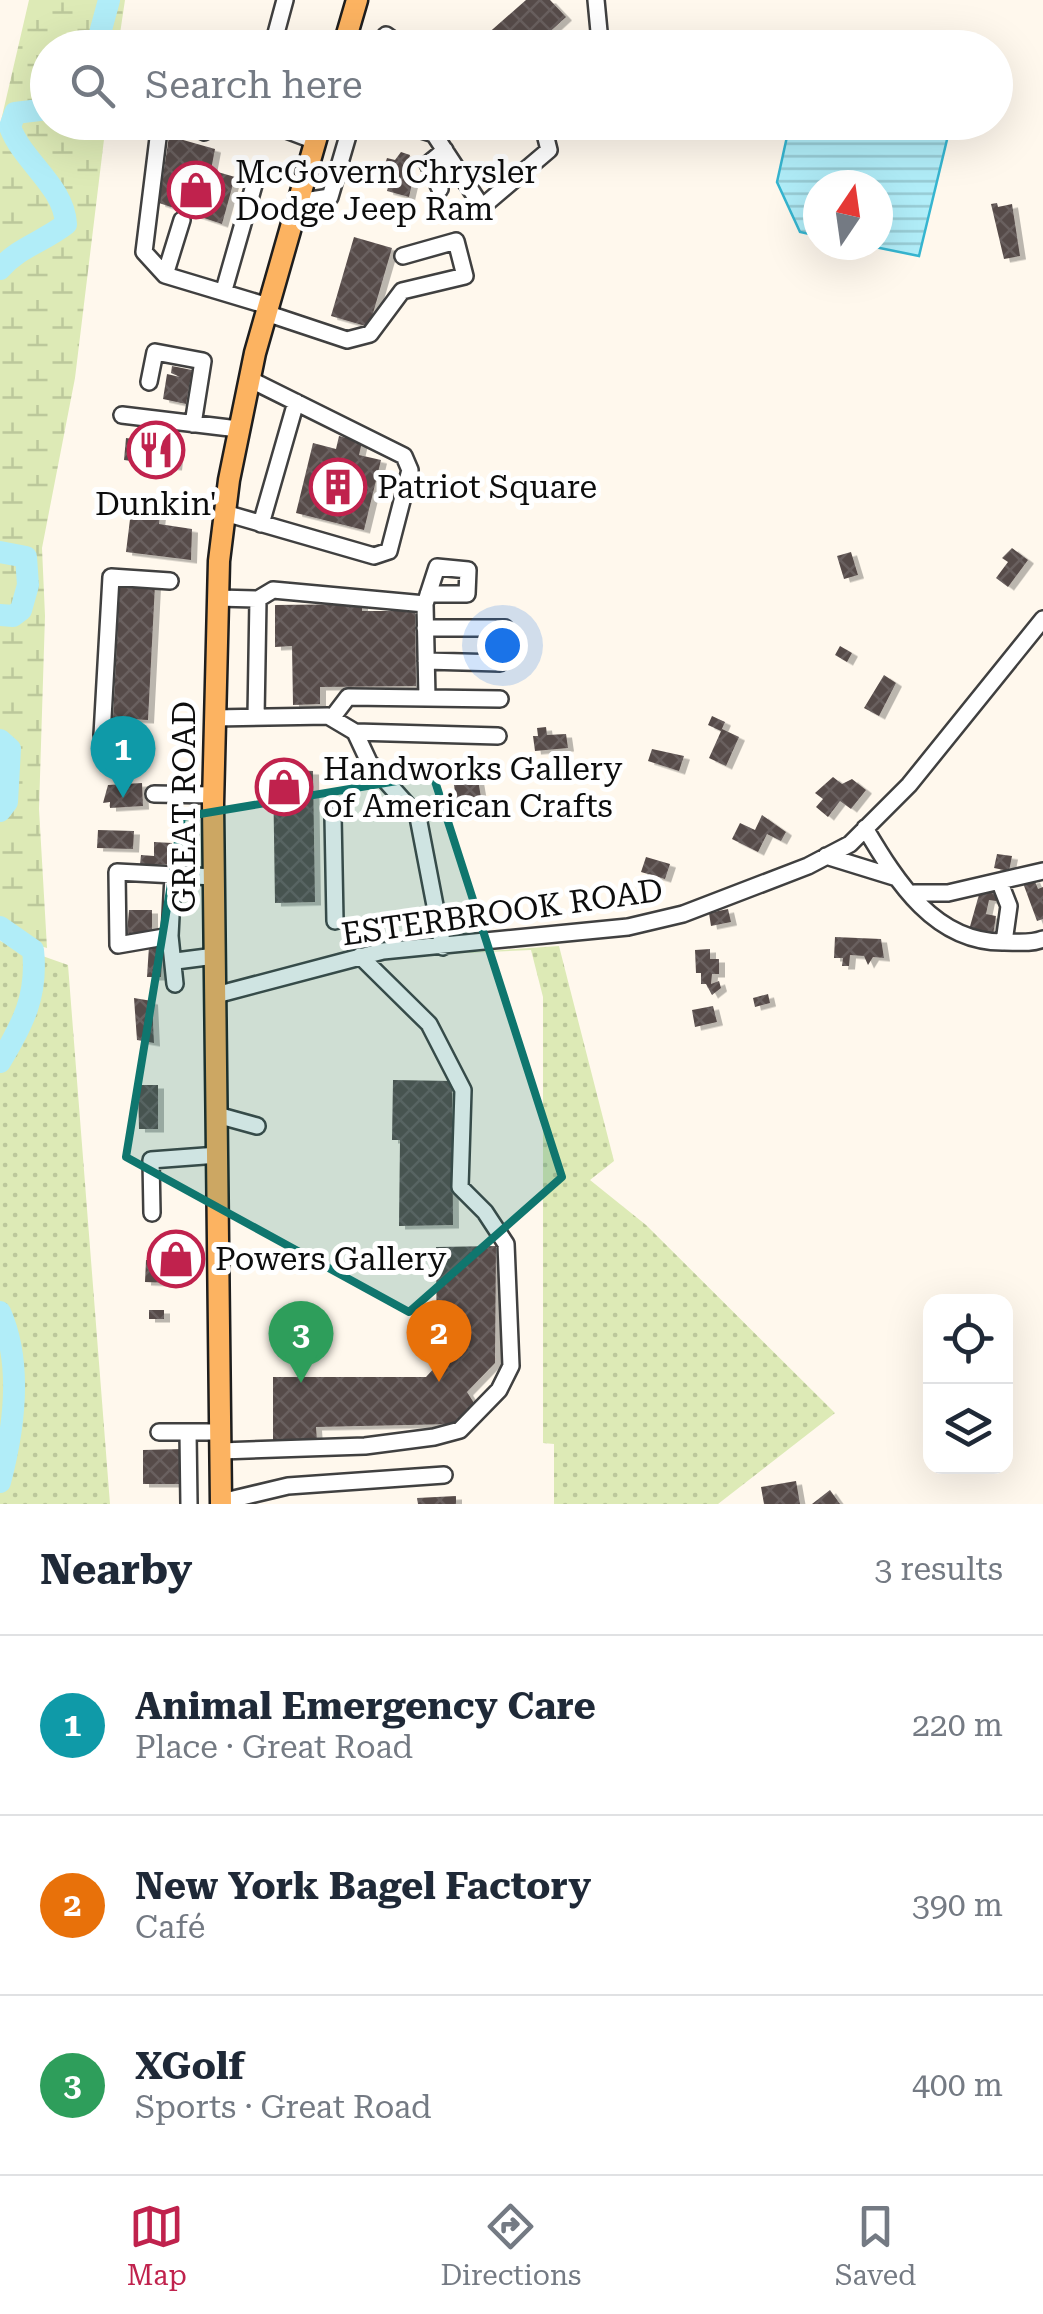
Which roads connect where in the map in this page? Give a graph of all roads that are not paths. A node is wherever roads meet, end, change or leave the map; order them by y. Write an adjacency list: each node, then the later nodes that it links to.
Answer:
1 (286, 0): 4 (street)
2 (358, 0): 5 (main road)
3 (596, 0): 6 (street)
4 (277, 30)
5 (349, 30)
6 (599, 30)
7 (158, 140): 18 (street)
8 (316, 140): 15 (main road, GREAT ROAD)
9 (347, 140): 15 (street)
10 (441, 140): 12 (street)
11 (546, 140): 12 (street)
12 (445, 150): 14 (street)
13 (256, 178): 19 (street)
14 (440, 189)
15 (298, 202): 20 (main road, GREAT ROAD)
16 (182, 220): 18 (street)
17 (403, 256): 20 (street)
18 (165, 275): 19 (street)
19 (224, 290): 20 (street)
20 (267, 310): 21 (main road, GREAT ROAD)
21 (248, 379): 23 (street); 26 (main road, GREAT ROAD)
22 (150, 382): 25 (street)
23 (296, 402): 28 (street); 28 (street)
24 (122, 415): 25 (street)
25 (192, 424): 26 (street)
26 (238, 429): 27 (main road, GREAT ROAD)
27 (225, 513): 28 (street); 30 (main road, GREAT ROAD)
28 (261, 524)
29 (170, 581): 43 (street)
30 (217, 598): 31 (street); 40 (main road, GREAT ROAD)
31 (258, 599): 33 (street); 39 (street)
32 (1043, 619): 48 (street, ESTERBROOK ROAD)
33 (425, 628): 34 (street); 35 (street)
34 (506, 628)
35 (426, 661): 36 (street); 37 (street)
36 (500, 663)
37 (426, 698): 38 (street); 41 (street)
38 (500, 698)
39 (256, 717): 40 (street); 41 (street)
40 (214, 718): 46 (main road, GREAT ROAD)
41 (332, 718): 42 (street)
42 (356, 732): 44 (street); 60 (street)
43 (102, 735)
44 (498, 736)
45 (154, 794): 46 (street)
46 (213, 796): 53 (main road, GREAT ROAD)
47 (333, 816): 56 (street)
48 (864, 828): 49 (street, ESTERBROOK ROAD); 52 (street)
49 (826, 856): 52 (street); 60 (street, ESTERBROOK ROAD)
50 (1043, 871): 54 (street)
51 (173, 876): 53 (street); 57 (street); 57 (street)
52 (894, 876): 55 (street)
53 (214, 877): 61 (main road, GREAT ROAD)
54 (1000, 883): 55 (street); 59 (street)
55 (914, 894): 59 (street)
56 (335, 921)
57 (170, 936): 63 (street)
58 (1043, 939): 59 (street)
59 (1004, 942)
60 (443, 947): 62 (street, ESTERBROOK ROAD)
61 (215, 956): 63 (street); 65 (main road, GREAT ROAD)
62 (360, 956): 65 (street, ESTERBROOK ROAD); 72 (street)
63 (176, 961): 64 (street)
64 (176, 984)
65 (216, 996): 66 (main road, GREAT ROAD)
66 (218, 1115): 67 (street); 68 (main road, GREAT ROAD)
67 (257, 1126)
68 (218, 1156): 69 (street); 72 (main road, GREAT ROAD)
69 (152, 1212)
70 (159, 1432): 71 (street)
71 (188, 1432): 72 (street); 76 (street)
72 (221, 1441): 75 (main road, GREAT ROAD)
73 (444, 1475): 74 (street)
74 (293, 1486): 75 (street); 77 (street)
75 (221, 1503)
76 (189, 1504)
77 (294, 1504)

